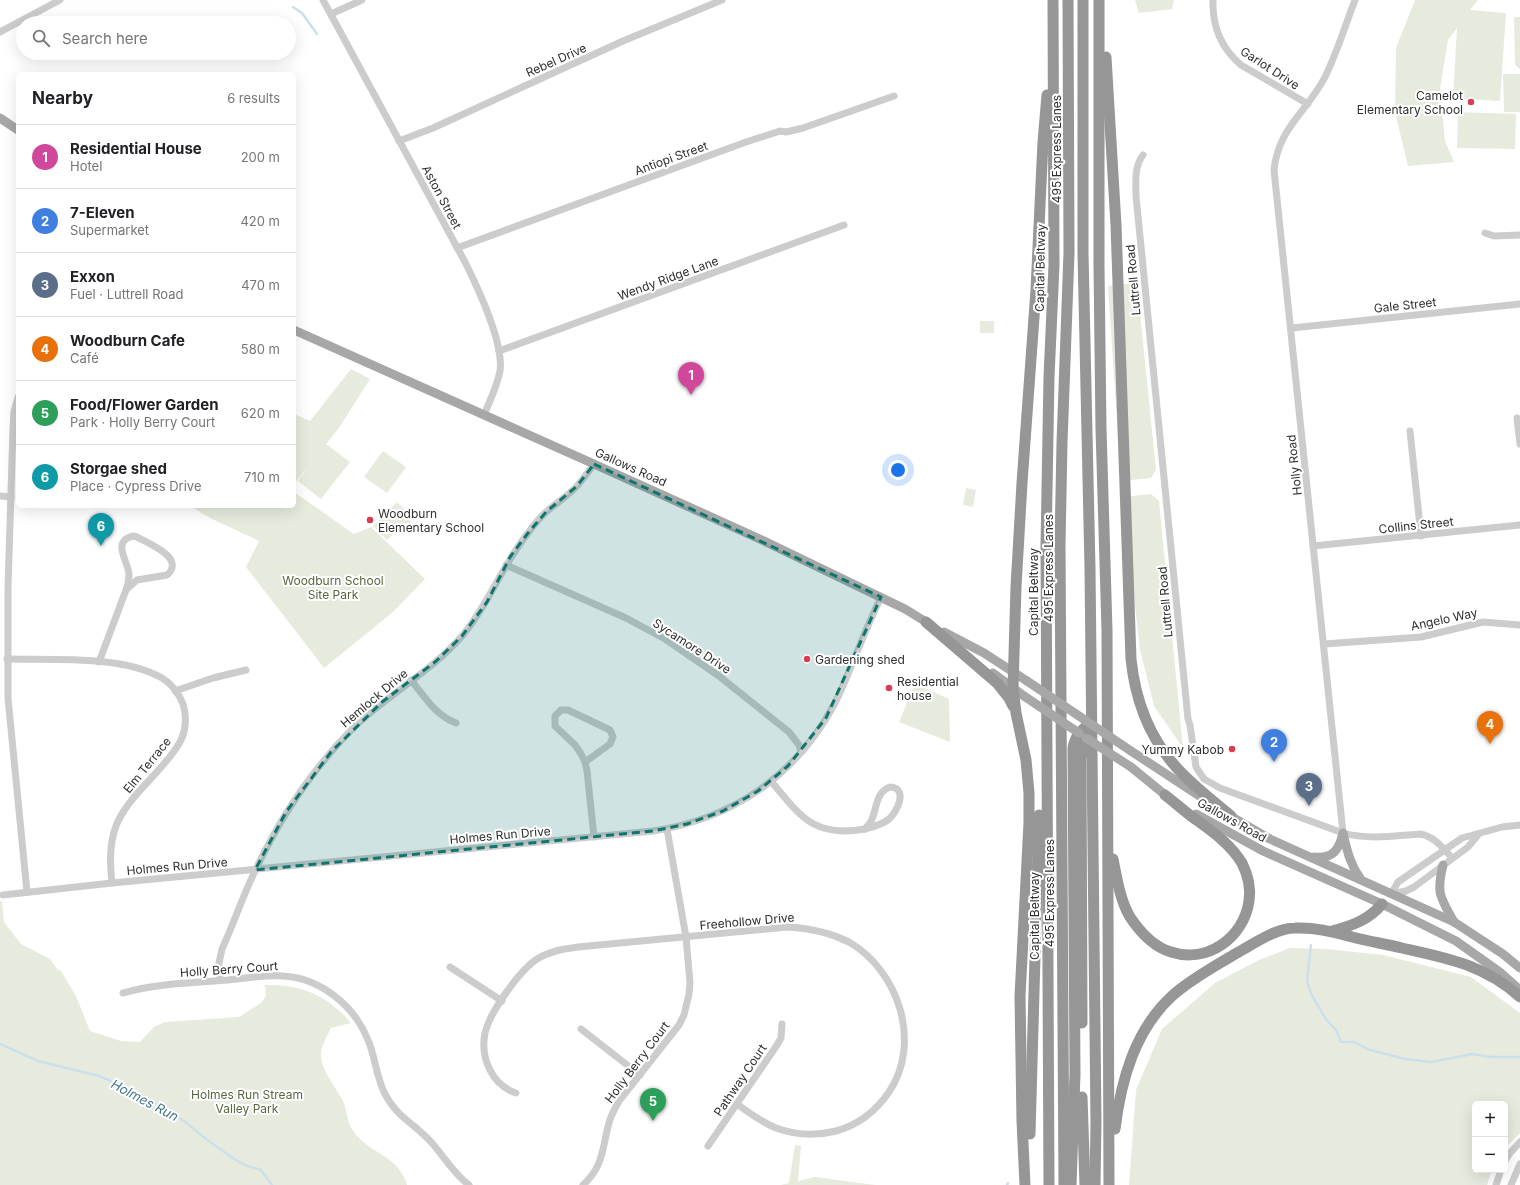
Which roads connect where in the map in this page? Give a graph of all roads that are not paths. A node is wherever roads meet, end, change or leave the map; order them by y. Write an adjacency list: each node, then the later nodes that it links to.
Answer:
1 (60, 0): 12 (street)
2 (323, 0): 11 (street, Aston Street)
3 (362, 0): 11 (street)
4 (722, 0): 20 (street, Rebel Drive)
5 (1053, 0): 14 (highway, Capital Beltway)
6 (1068, 0): 108 (highway, 495 Express Lanes)
7 (1083, 0): 111 (highway)
8 (1100, 0): 65 (highway); 71 (highway)
9 (1213, 0): 17 (street, Garlot Drive)
10 (1355, 0): 17 (street, Holly Road)
11 (331, 14): 20 (street, Aston Street)
12 (30, 16)
13 (16, 23): 15 (street)
14 (1054, 24): 41 (highway, Capital Beltway); 52 (highway)
15 (0, 32)
16 (894, 96): 25 (street, Antiopi Street)
17 (1308, 104): 27 (street, Holly Road)
18 (0, 118): 19 (main road)
19 (16, 129)
20 (400, 140): 25 (street, Aston Street)
21 (1143, 155): 69 (street, Luttrell Road)
22 (844, 225): 29 (street, Wendy Ridge Lane)
23 (1485, 234): 24 (street)
24 (1520, 236)
25 (457, 248): 29 (street, Aston Street)
26 (1520, 304): 27 (street, Gale Street)
27 (1292, 328): 40 (street, Holly Road)
28 (296, 331): 31 (main road, Gallows Road)
29 (499, 350): 31 (street, Aston Street)
30 (16, 404): 37 (street)
31 (484, 415): 35 (main road, Gallows Road)
32 (1517, 418): 34 (street)
33 (1410, 431): 39 (street)
34 (1520, 444)
35 (594, 464): 42 (street, Hemlock Drive); 44 (main road, Gallows Road)
36 (0, 496): 37 (street)
37 (11, 497): 49 (street)
38 (1520, 525): 39 (street, Collins Street)
39 (1421, 536): 40 (street, Collins Street)
40 (1314, 546): 48 (street, Holly Road)
41 (1046, 547): 106 (highway); 107 (highway, Capital Beltway)
42 (506, 565): 53 (street, Hemlock Drive); 61 (street, Sycamore Drive)
43 (126, 590): 43 (street); 50 (street)
44 (881, 597): 45 (main road, Gallows Road); 61 (street, Holmes Run Drive)
45 (926, 622): 47 (main road, Gallows Road); 56 (highway)
46 (1520, 625): 48 (street, Angelo Way)
47 (952, 638): 52 (main road, Gallows Road); 54 (main road, Gallows Road)
48 (1324, 644): 69 (street, Holly Road)
49 (8, 659): 50 (street, Elm Terrace); 80 (street)
50 (99, 662): 55 (street, Elm Terrace)
51 (246, 670): 55 (street)
52 (1014, 672): 54 (highway); 58 (main road, Gallows Road, bridge)
53 (412, 680): 57 (street); 77 (street, Hemlock Drive)
54 (1013, 688): 56 (highway); 59 (main road, Gallows Road, bridge)
55 (175, 691): 79 (street, Elm Terrace)
56 (1016, 713): 106 (highway)
57 (456, 723)
58 (1090, 723): 59 (highway); 65 (main road, Gallows Road, bridge)
59 (1082, 736): 60 (highway); 64 (main road, Gallows Road, bridge)
60 (1077, 751): 109 (highway); 110 (highway)
61 (801, 752): 63 (street, Holmes Run Drive)
62 (585, 762): 62 (street); 72 (street)
63 (772, 781): 67 (street, Holmes Run Drive); 68 (street)
64 (1165, 795): 71 (highway); 83 (main road, Gallows Road)
65 (1231, 816): 74 (main road, Gallows Road)
66 (1520, 825): 70 (street)
67 (667, 829): 72 (street, Holmes Run Drive); 86 (street, Holly Berry Court)
68 (865, 829): 68 (street)
69 (1343, 833): 73 (street, Luttrell Road); 74 (main road); 78 (main road)
70 (1478, 835): 73 (street); 75 (street)
71 (1108, 836): 112 (highway)
72 (594, 837): 77 (street, Holmes Run Drive)
73 (1444, 850): 75 (street, Luttrell Road); 81 (street)
74 (1306, 855): 78 (main road, Gallows Road)
75 (1452, 858): 76 (street)
76 (1443, 865): 81 (street); 84 (main road)
77 (255, 870): 79 (street, Holmes Run Drive); 89 (street, Hemlock Drive)
78 (1360, 879): 81 (main road, Gallows Road)
79 (112, 883): 80 (street, Holmes Run Drive)
80 (26, 892): 82 (street, Holmes Run Drive)
81 (1391, 894): 83 (main road); 84 (main road, Gallows Road)
82 (2, 895)
83 (1382, 904): 85 (highway); 90 (main road, Gallows Road)
84 (1454, 922): 88 (main road, Gallows Road)
85 (1331, 931): 92 (highway); 112 (highway)
86 (686, 937): 93 (street, Freehollow Drive); 96 (street, Holly Berry Court); 98 (street, Freehollow Drive)
87 (450, 967): 93 (street)
88 (1520, 968)
89 (220, 980): 91 (street, Holly Berry Court); 104 (street, Holly Berry Court)
90 (1520, 990)
91 (123, 993)
92 (1520, 997)
93 (502, 1001): 97 (street, Freehollow Drive)
94 (782, 1024): 98 (street, Pathway Court)
95 (581, 1029): 96 (street)
96 (640, 1075): 105 (street, Holly Berry Court)
97 (516, 1093)
98 (737, 1104): 100 (street, Pathway Court)
99 (1520, 1142): 101 (street)
100 (708, 1146)
101 (1508, 1156)
102 (1520, 1164): 114 (street)
103 (1500, 1173): 113 (street)
104 (469, 1185)
105 (583, 1185)
106 (1027, 1185)
107 (1049, 1185)
108 (1064, 1185)
109 (1071, 1185)
110 (1085, 1185)
111 (1095, 1185)
112 (1109, 1185)
113 (1496, 1185)
114 (1511, 1185)

